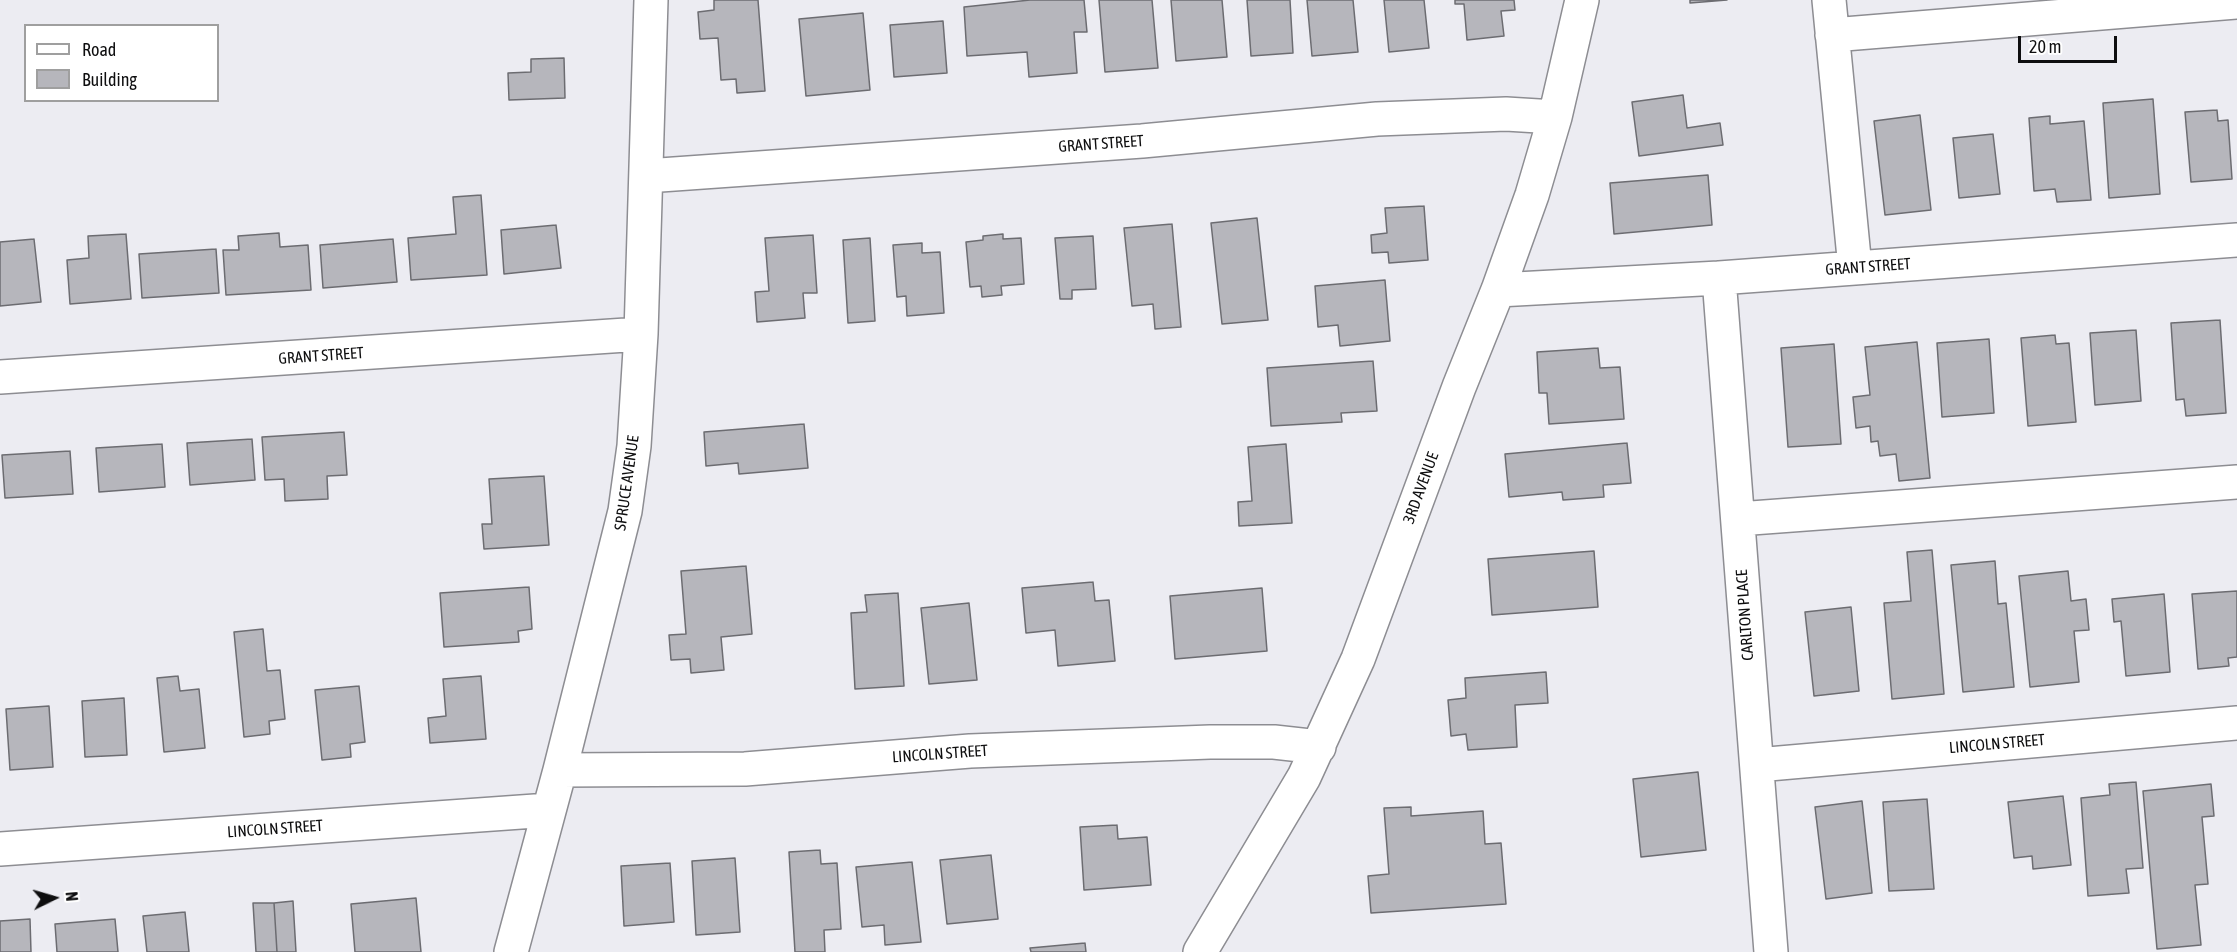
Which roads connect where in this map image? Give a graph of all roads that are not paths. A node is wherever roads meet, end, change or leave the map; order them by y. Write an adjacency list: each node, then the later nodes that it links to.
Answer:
1 (651, 0): 7 (street, SPRUCE AVENUE)
2 (1582, 0): 6 (street, 3RD AVENUE)
3 (1829, 0): 5 (street)
4 (2237, 2): 5 (street)
5 (1832, 35): 9 (street)
6 (1556, 117): 7 (street, GRANT STREET); 11 (street, 3RD AVENUE)
7 (646, 177): 12 (street, SPRUCE AVENUE)
8 (2237, 240): 9 (street, GRANT STREET)
9 (1855, 268): 10 (street, GRANT STREET)
10 (1719, 278): 11 (street, GRANT STREET); 15 (street, CARLTON PLACE)
11 (1498, 290): 17 (street, 3RD AVENUE)
12 (641, 334): 13 (street, GRANT STREET); 19 (street, SPRUCE AVENUE)
13 (0, 377)
14 (2237, 482): 15 (street)
15 (1738, 519): 18 (street, CARLTON PLACE)
16 (2237, 723): 18 (street, LINCOLN STREET)
17 (1319, 747): 19 (street, LINCOLN STREET); 23 (street, 3RD AVENUE)
18 (1757, 765): 24 (street, CARLTON PLACE)
19 (560, 770): 20 (street, SPRUCE AVENUE)
20 (549, 810): 21 (street, LINCOLN STREET); 22 (street, SPRUCE AVENUE)
21 (0, 849)
22 (511, 952)
23 (1200, 952)
24 (1771, 952)

